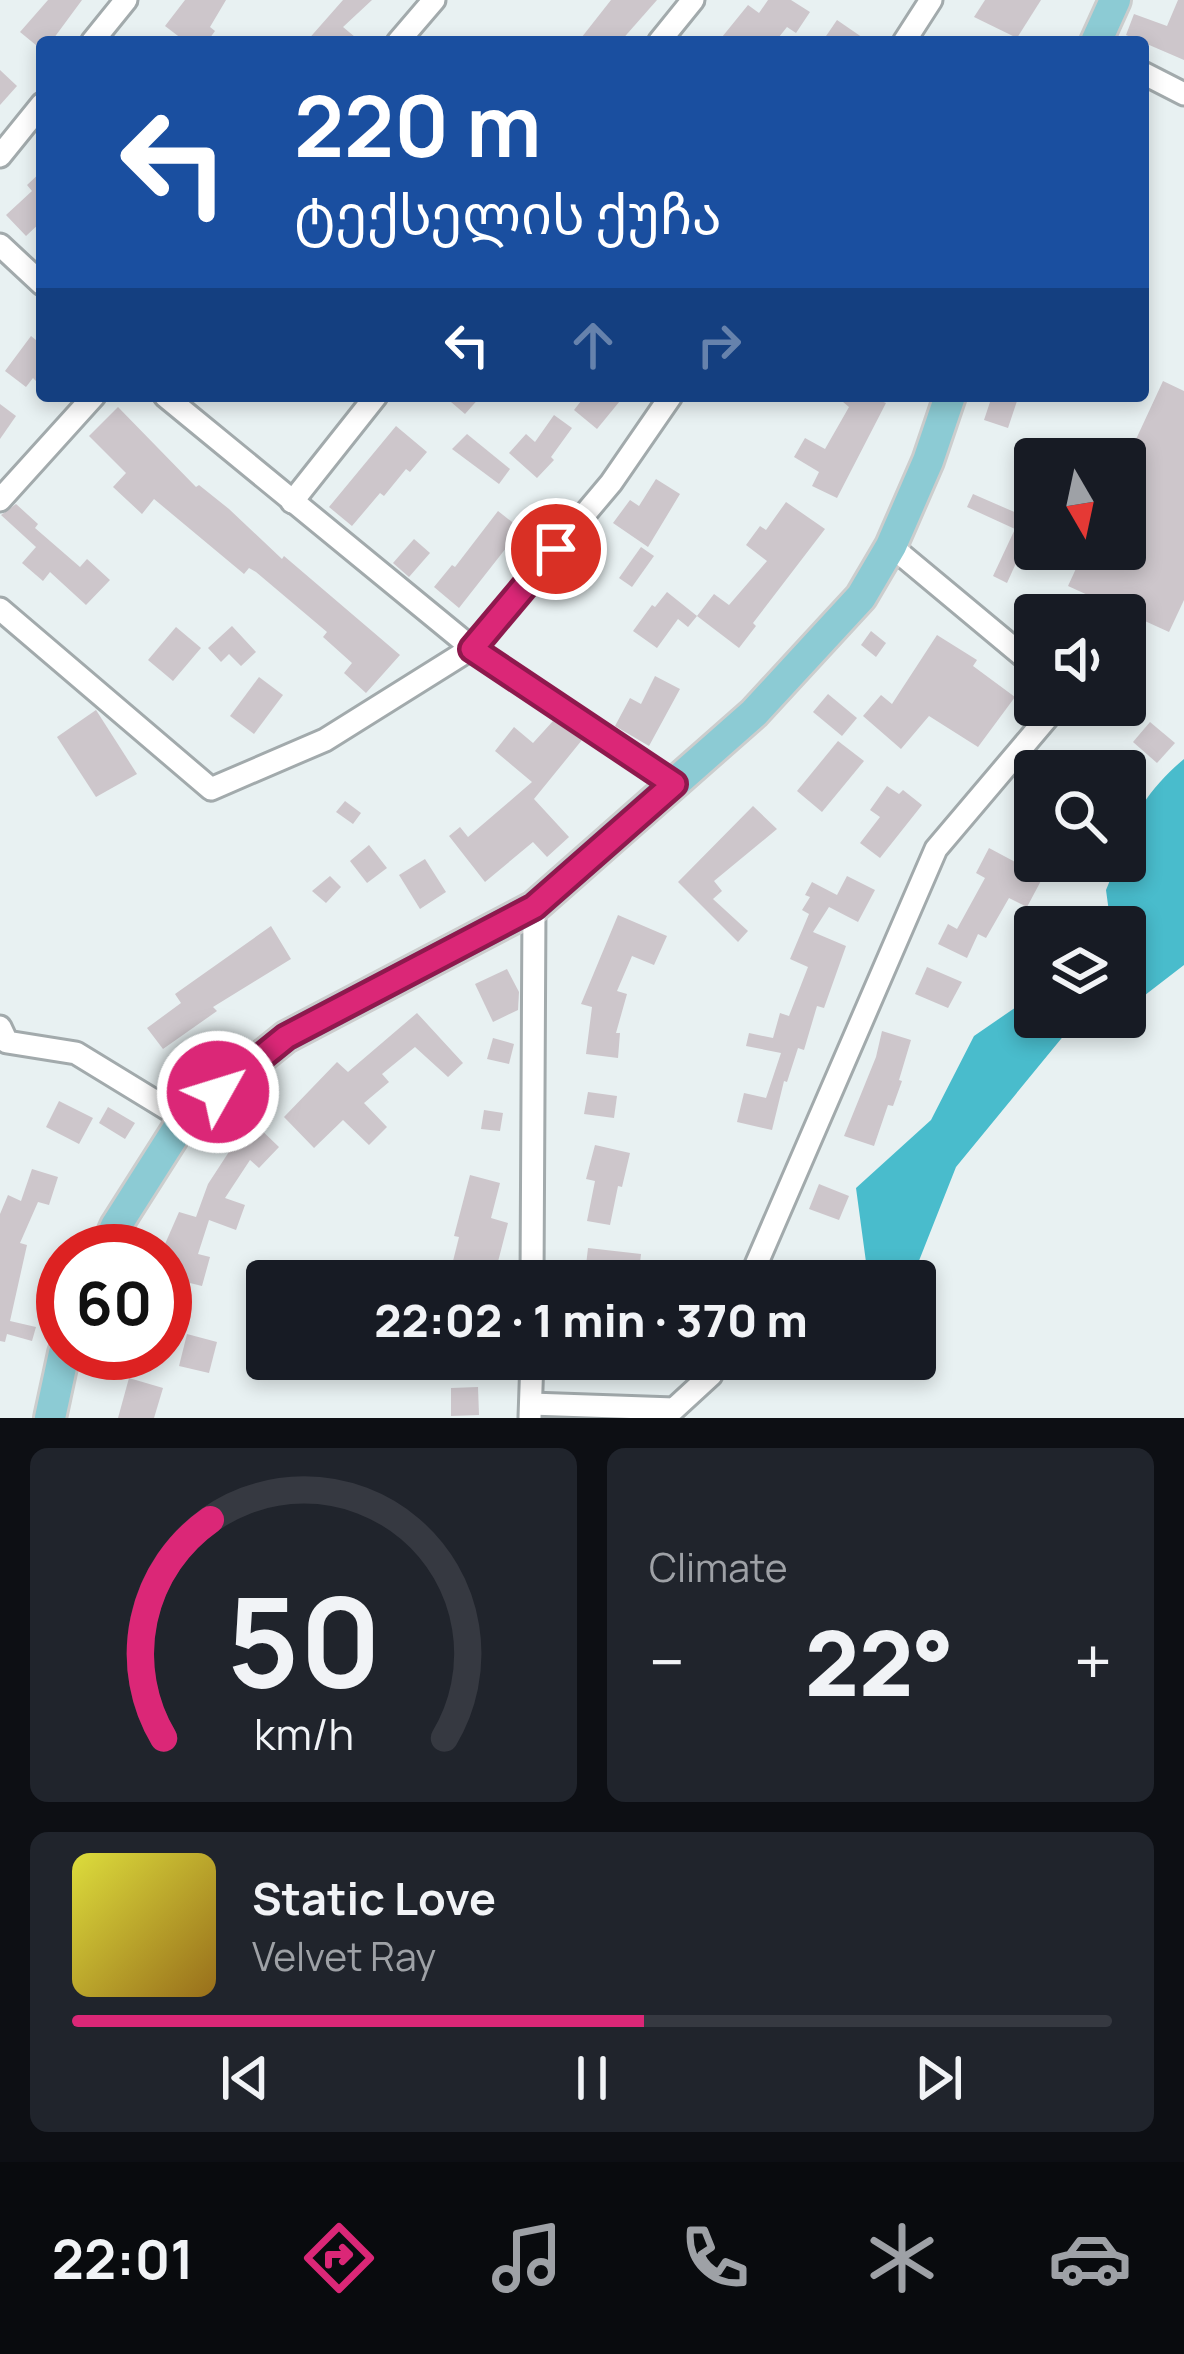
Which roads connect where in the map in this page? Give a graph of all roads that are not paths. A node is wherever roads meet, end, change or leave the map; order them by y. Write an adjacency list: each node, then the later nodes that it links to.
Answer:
1 (126, 0): 6 (street)
2 (434, 0): 7 (street)
3 (693, 0): 8 (street)
4 (931, 0): 9 (street)
5 (1115, 0): 10 (main road)
6 (97, 36)
7 (403, 36)
8 (664, 36)
9 (908, 36)
10 (1099, 36)
11 (1149, 76): 12 (street)
12 (1184, 94)
13 (36, 111): 14 (street)
14 (0, 156)
15 (0, 245): 16 (street)
16 (36, 278)
17 (89, 402): 22 (street)
18 (172, 402): 23 (street)
19 (371, 402): 23 (street)
20 (666, 402): 26 (street)
21 (948, 402): 24 (main road)
22 (0, 500)
23 (292, 502): 26 (street)
24 (891, 547): 27 (street); 29 (main road)
25 (0, 610): 26 (street)
26 (472, 649): 29 (street)
27 (1014, 649)
28 (1040, 726): 35 (street)
29 (674, 784): 30 (main road)
30 (534, 907): 32 (main road); 34 (street)
31 (0, 1027): 32 (street)
32 (184, 1119): 33 (main road)
33 (117, 1224)
34 (532, 1260)
35 (757, 1260)
36 (58, 1380): 40 (main road)
37 (532, 1380): 39 (street)
38 (706, 1380): 39 (street)
39 (531, 1411)
40 (50, 1418)

